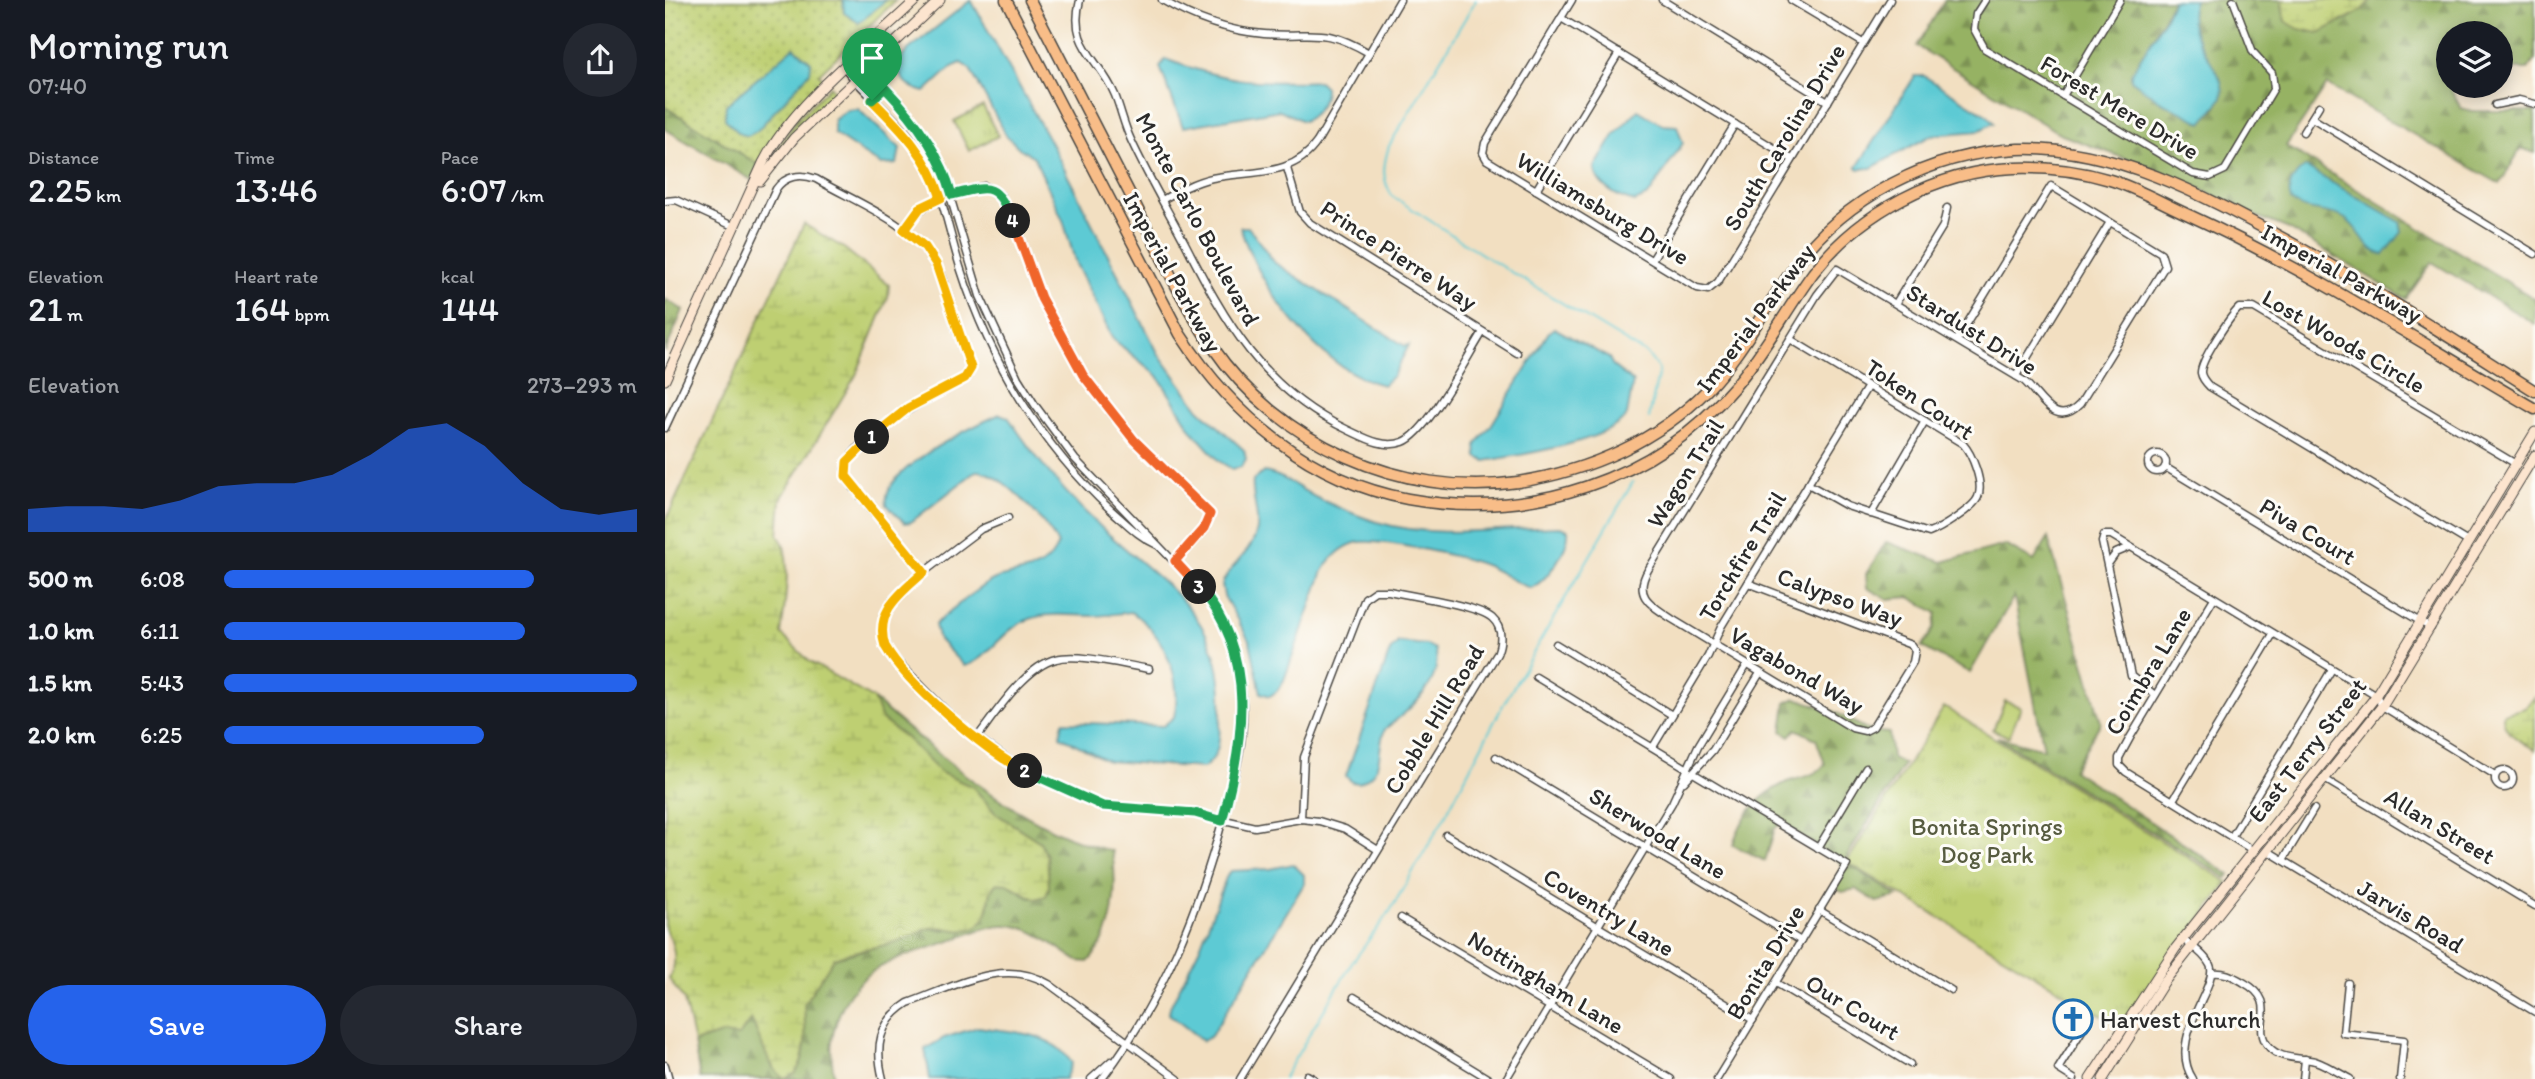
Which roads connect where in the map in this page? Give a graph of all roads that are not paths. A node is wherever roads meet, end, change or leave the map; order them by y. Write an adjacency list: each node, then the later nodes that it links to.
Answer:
1 (916, 0): 19 (street)
2 (940, 0): 21 (street)
3 (1006, 0): 60 (main road, Imperial Parkway)
4 (1030, 0): 59 (main road, Imperial Parkway)
5 (1080, 0): 40 (street, Monte Carlo Boulevard)
6 (1162, 0): 17 (street)
7 (1400, 0): 17 (street)
8 (1571, 0): 15 (street)
9 (1662, 0): 26 (street)
10 (1791, 0): 16 (street)
11 (1889, 0): 16 (street, South Carolina Drive)
12 (1985, 0): 24 (street, Forest Mere Drive)
13 (2120, 0): 24 (street)
14 (2233, 0): 24 (street, Forest Mere Drive)
15 (1561, 18): 18 (street); 37 (street, Williamsburg Drive)
16 (1863, 43): 26 (street, South Carolina Drive)
17 (1369, 53): 36 (street)
18 (1619, 53): 33 (street); 37 (street)
19 (858, 56): 20 (street); 21 (street)
20 (845, 68): 22 (street); 42 (street)
21 (868, 69): 22 (street); 23 (street)
22 (855, 81): 25 (street); 42 (street)
23 (885, 88): 25 (street); 27 (street)
24 (2063, 96)
25 (872, 100): 31 (street)
26 (1828, 102): 35 (street, South Carolina Drive)
27 (900, 104): 31 (street); 38 (street)
28 (2535, 104): 30 (street)
29 (2319, 106): 32 (street)
30 (2495, 106)
31 (888, 116): 39 (street)
32 (2312, 118): 34 (street); 47 (street)
33 (1735, 124): 35 (street); 48 (street)
34 (2303, 132)
35 (1792, 159): 50 (street, South Carolina Drive)
36 (1287, 167): 40 (street); 52 (street, Prince Pierre Way)
37 (1536, 190): 48 (street, Williamsburg Drive)
38 (952, 195): 39 (street); 71 (street); 73 (street)
39 (941, 198): 46 (street); 71 (street)
40 (1162, 200): 52 (street, Monte Carlo Boulevard)
41 (665, 201): 45 (street)
42 (745, 202): 45 (street)
43 (1947, 208): 51 (street)
44 (2111, 222): 54 (street); 56 (street); 56 (street, Stardust Drive)
45 (734, 226): 57 (street)
46 (904, 230): 62 (street); 75 (street)
47 (2535, 254)
48 (1651, 260): 50 (street, Williamsburg Drive)
49 (1837, 269): 51 (street, Stardust Drive); 53 (street, Wagon Trail)
50 (1708, 290)
51 (1896, 303): 54 (street, Stardust Drive)
52 (1483, 332): 55 (street, Prince Pierre Way)
53 (1790, 339): 58 (street, Token Court); 77 (street, Wagon Trail)
54 (1957, 340): 56 (street, Stardust Drive)
55 (1517, 352)
56 (2016, 376)
57 (665, 380)
58 (1868, 386): 61 (street, Token Court); 67 (street, Torchfire Trail)
59 (2535, 391)
60 (2535, 410)
61 (1925, 421): 68 (street); 68 (street, Token Court)
62 (665, 428)
63 (2535, 432): 65 (street, East Terry Street)
64 (2535, 455): 79 (street)
65 (2515, 464): 70 (street, East Terry Street); 70 (street, Lost Woods Circle)
66 (2165, 467): 80 (street, Piva Court)
67 (1808, 484): 68 (street, Token Court); 76 (street, Torchfire Trail)
68 (1871, 514)
69 (1008, 519): 75 (street)
70 (2469, 542): 79 (street); 80 (street, East Terry Street)
71 (1159, 546): 73 (street)
72 (2130, 547): 74 (street); 74 (street); 78 (street)
73 (1175, 561): 105 (street)
74 (2108, 565): 90 (street)
75 (924, 572): 95 (street)
76 (1748, 583): 83 (street, Torchfire Trail); 94 (street, Calypso Way)
77 (1641, 594): 83 (street, Vagabond Way)
78 (2214, 598): 82 (street); 90 (street, Coimbra Lane)
79 (2444, 607): 81 (street)
80 (2421, 622): 81 (street, Piva Court); 91 (street, East Terry Street)
81 (2431, 628): 92 (street)
82 (2273, 634): 87 (street); 102 (street)
83 (1712, 643): 85 (street, Vagabond Way); 93 (street, Torchfire Trail)
84 (1556, 644): 93 (street)
85 (1747, 665): 88 (street, Vagabond Way); 99 (street)
86 (1149, 669): 95 (street)
87 (2332, 669): 91 (street); 107 (street)
88 (1759, 673): 94 (street, Vagabond Way); 99 (street)
89 (1536, 677): 96 (street)
90 (2155, 695): 102 (street, Coimbra Lane)
91 (2376, 695): 92 (street); 111 (street, East Terry Street)
92 (2382, 706): 100 (street); 101 (street)
93 (1672, 715): 96 (street, Torchfire Trail)
94 (1865, 731)
95 (976, 739): 105 (street)
96 (1653, 747): 99 (street)
97 (1496, 757): 108 (street, Sherwood Lane)
98 (1866, 768): 109 (street)
99 (1691, 771): 108 (street); 109 (street)
100 (2495, 775)
101 (2326, 780): 112 (street); 114 (street, Allan Street)
102 (2173, 800): 107 (street)
103 (2314, 809): 113 (street)
104 (1301, 819): 105 (street); 110 (street); 110 (street, Cobble Hill Road)
105 (1222, 821): 130 (street)
106 (1445, 835): 117 (street, Coventry Lane)
107 (2232, 836): 111 (street)
108 (1645, 848): 117 (street); 119 (street, Sherwood Lane)
109 (1818, 848): 115 (street, Bonita Drive)
110 (1378, 850): 141 (street, Cobble Hill Road)
111 (2254, 850): 118 (street, East Terry Street)
112 (2268, 851): 113 (street, Jarvis Road); 120 (street)
113 (2283, 860): 127 (street, Jarvis Road)
114 (2535, 906)
115 (1819, 910): 119 (street, Bonita Drive); 124 (street)
116 (1401, 918): 126 (street, Nottingham Lane)
117 (1598, 928): 126 (street); 128 (street, Coventry Lane)
118 (2182, 939): 120 (street); 148 (street, East Terry Street)
119 (1801, 941): 122 (street, Bonita Drive)
120 (2192, 946): 121 (street); 149 (street)
121 (2212, 973): 132 (street); 150 (street)
122 (1776, 983): 128 (street, Bonita Drive); 133 (street, Our Court)
123 (2348, 983): 153 (street)
124 (1951, 990)
125 (1354, 997): 143 (street)
126 (1549, 1007): 144 (street); 145 (street, Nottingham Lane)
127 (2535, 1012)
128 (1753, 1020): 146 (street, Bonita Drive)
129 (2088, 1021): 147 (street)
130 (1127, 1042): 131 (street); 137 (street); 140 (street)
131 (1116, 1057): 138 (street); 139 (street)
132 (2305, 1059): 151 (street); 152 (street)
133 (1910, 1064)
134 (665, 1065): 136 (street)
135 (1307, 1075): 142 (street)
136 (669, 1079)
137 (883, 1079)
138 (1091, 1079)
139 (1102, 1079)
140 (1178, 1079)
141 (1240, 1079)
142 (1314, 1079)
143 (1489, 1079)
144 (1506, 1079)
145 (1671, 1079)
146 (1717, 1079)
147 (2074, 1079)
148 (2090, 1079)
149 (2103, 1079)
150 (2193, 1079)
151 (2303, 1079)
152 (2350, 1079)
153 (2400, 1079)

